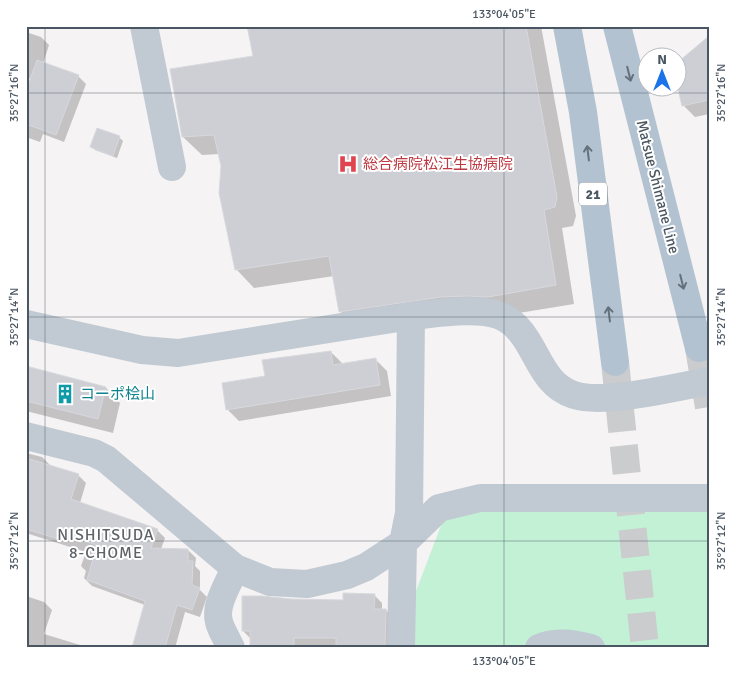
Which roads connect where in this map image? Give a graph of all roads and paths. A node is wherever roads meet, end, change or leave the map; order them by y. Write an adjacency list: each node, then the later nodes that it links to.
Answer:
1 (144, 26): 4 (street)
2 (567, 26): 8 (main road, 21, one-way to 2)
3 (617, 26): 7 (main road, Matsue Shimane Line, one-way to 7)
4 (172, 167)
5 (411, 316): 6 (street); 9 (street); 12 (street)
6 (26, 324)
7 (699, 348)
8 (615, 362)
9 (709, 381)
10 (26, 436): 13 (street)
11 (709, 498): 12 (street)
12 (403, 543): 13 (street); 15 (street)
13 (235, 568): 14 (street)
14 (230, 648)
15 (401, 648)
16 (540, 648): 17 (street)
17 (591, 648)

